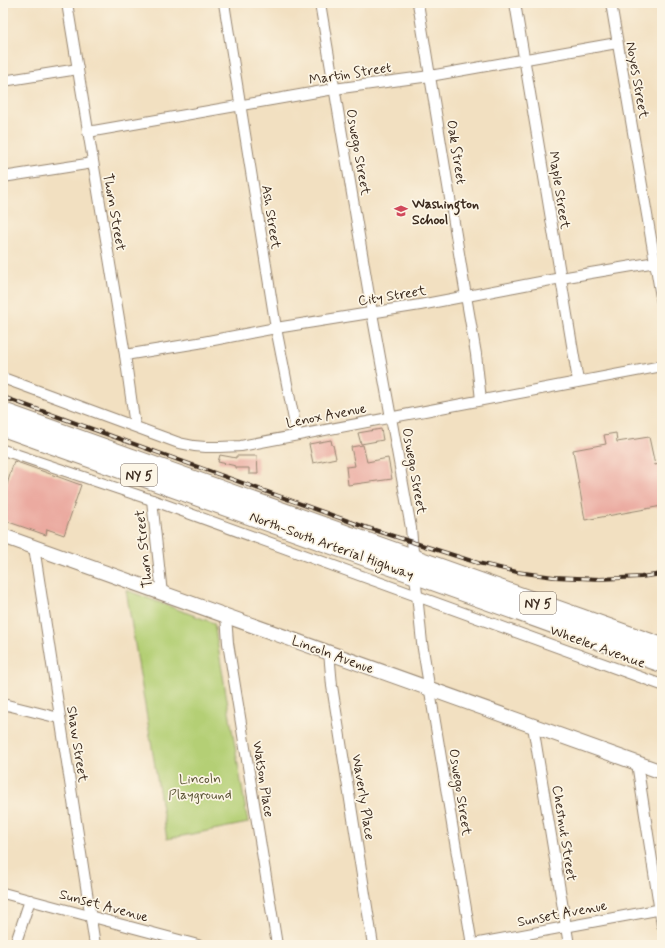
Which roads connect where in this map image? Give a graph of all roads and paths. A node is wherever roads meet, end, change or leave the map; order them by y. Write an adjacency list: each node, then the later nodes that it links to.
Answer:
1 (67, 3): 9 (street, Thorn Street)
2 (224, 3): 13 (street, Ash Street)
3 (320, 3): 12 (street, Oswego Street)
4 (418, 3): 10 (street, Oak Street)
5 (515, 3): 8 (street, Maple Street)
6 (611, 3): 7 (street, Noyes Street)
7 (617, 43): 8 (street, Martin Street); 17 (street, Noyes Street)
8 (524, 60): 10 (street, Martin Street); 18 (street, Maple Street)
9 (78, 69): 11 (street); 14 (street, Thorn Street)
10 (430, 76): 12 (street, Martin Street); 19 (street, Oak Street)
11 (3, 81)
12 (334, 89): 13 (street, Martin Street); 21 (street, Oswego Street)
13 (240, 106): 14 (street, Martin Street); 22 (street, Ash Street)
14 (88, 132): 15 (street, Thorn Street)
15 (93, 163): 16 (street); 23 (street, Thorn Street)
16 (3, 177)
17 (658, 262): 18 (street, City Street); 20 (street, Noyes Street)
18 (561, 278): 19 (street, City Street); 26 (street, Maple Street)
19 (466, 296): 21 (street, City Street); 27 (street, Oak Street)
20 (662, 303)
21 (372, 313): 22 (street, City Street); 29 (street, Oswego Street)
22 (276, 328): 23 (street, City Street); 32 (street, Ash Street)
23 (125, 355): 30 (street, Thorn Street)
24 (662, 366): 26 (street, Lenox Avenue)
25 (3, 378): 30 (street, Lenox Avenue)
26 (578, 381): 27 (street, Lenox Avenue)
27 (481, 400): 29 (street, Lenox Avenue)
28 (3, 412): 37 (highway, North-South Arterial Highway / NY 5)
29 (391, 417): 32 (street, Lenox Avenue); 37 (street, Oswego Street)
30 (135, 426): 32 (street, Lenox Avenue)
31 (3, 427): 37 (highway, North-South Arterial Highway / NY 5)
32 (297, 435)
33 (3, 450): 34 (street, Wheeler Avenue)
34 (152, 500): 38 (street, Thorn Street); 39 (street, Wheeler Avenue)
35 (3, 536): 36 (street, Lincoln Avenue)
36 (34, 547): 38 (street, Lincoln Avenue); 47 (street, Shaw Street)
37 (414, 567): 39 (street, Oswego Street); 41 (highway, North-South Arterial Highway / NY 5); 43 (highway, North-South Arterial Highway / NY 5)
38 (162, 594): 40 (street, Lincoln Avenue)
39 (417, 595): 44 (street, Wheeler Avenue); 45 (street, Oswego Street)
40 (226, 616): 42 (street, Lincoln Avenue); 60 (street, Watson Place)
41 (662, 647)
42 (329, 652): 45 (street, Lincoln Avenue); 61 (street, Waverly Place)
43 (662, 663)
44 (662, 685)
45 (430, 689): 48 (street, Lincoln Avenue); 62 (street, Oswego Street)
46 (3, 704): 47 (street)
47 (59, 718): 54 (street, Shaw Street)
48 (533, 726): 49 (street, Lincoln Avenue); 56 (street, Chestnut Street)
49 (637, 763): 50 (street, Lincoln Avenue); 53 (street)
50 (662, 772)
51 (3, 893): 52 (street, Sunset Avenue)
52 (30, 900): 54 (street, Sunset Avenue); 57 (street)
53 (661, 909): 55 (street); 56 (street, Sunset Avenue)
54 (91, 916): 58 (street, Shaw Street); 59 (street, Sunset Avenue)
55 (662, 925)
56 (566, 927): 62 (street, Sunset Avenue); 63 (street, Chestnut Street)
57 (15, 945)
58 (96, 945)
59 (198, 945)
60 (277, 945)
61 (373, 945)
62 (471, 945)
63 (569, 945)

